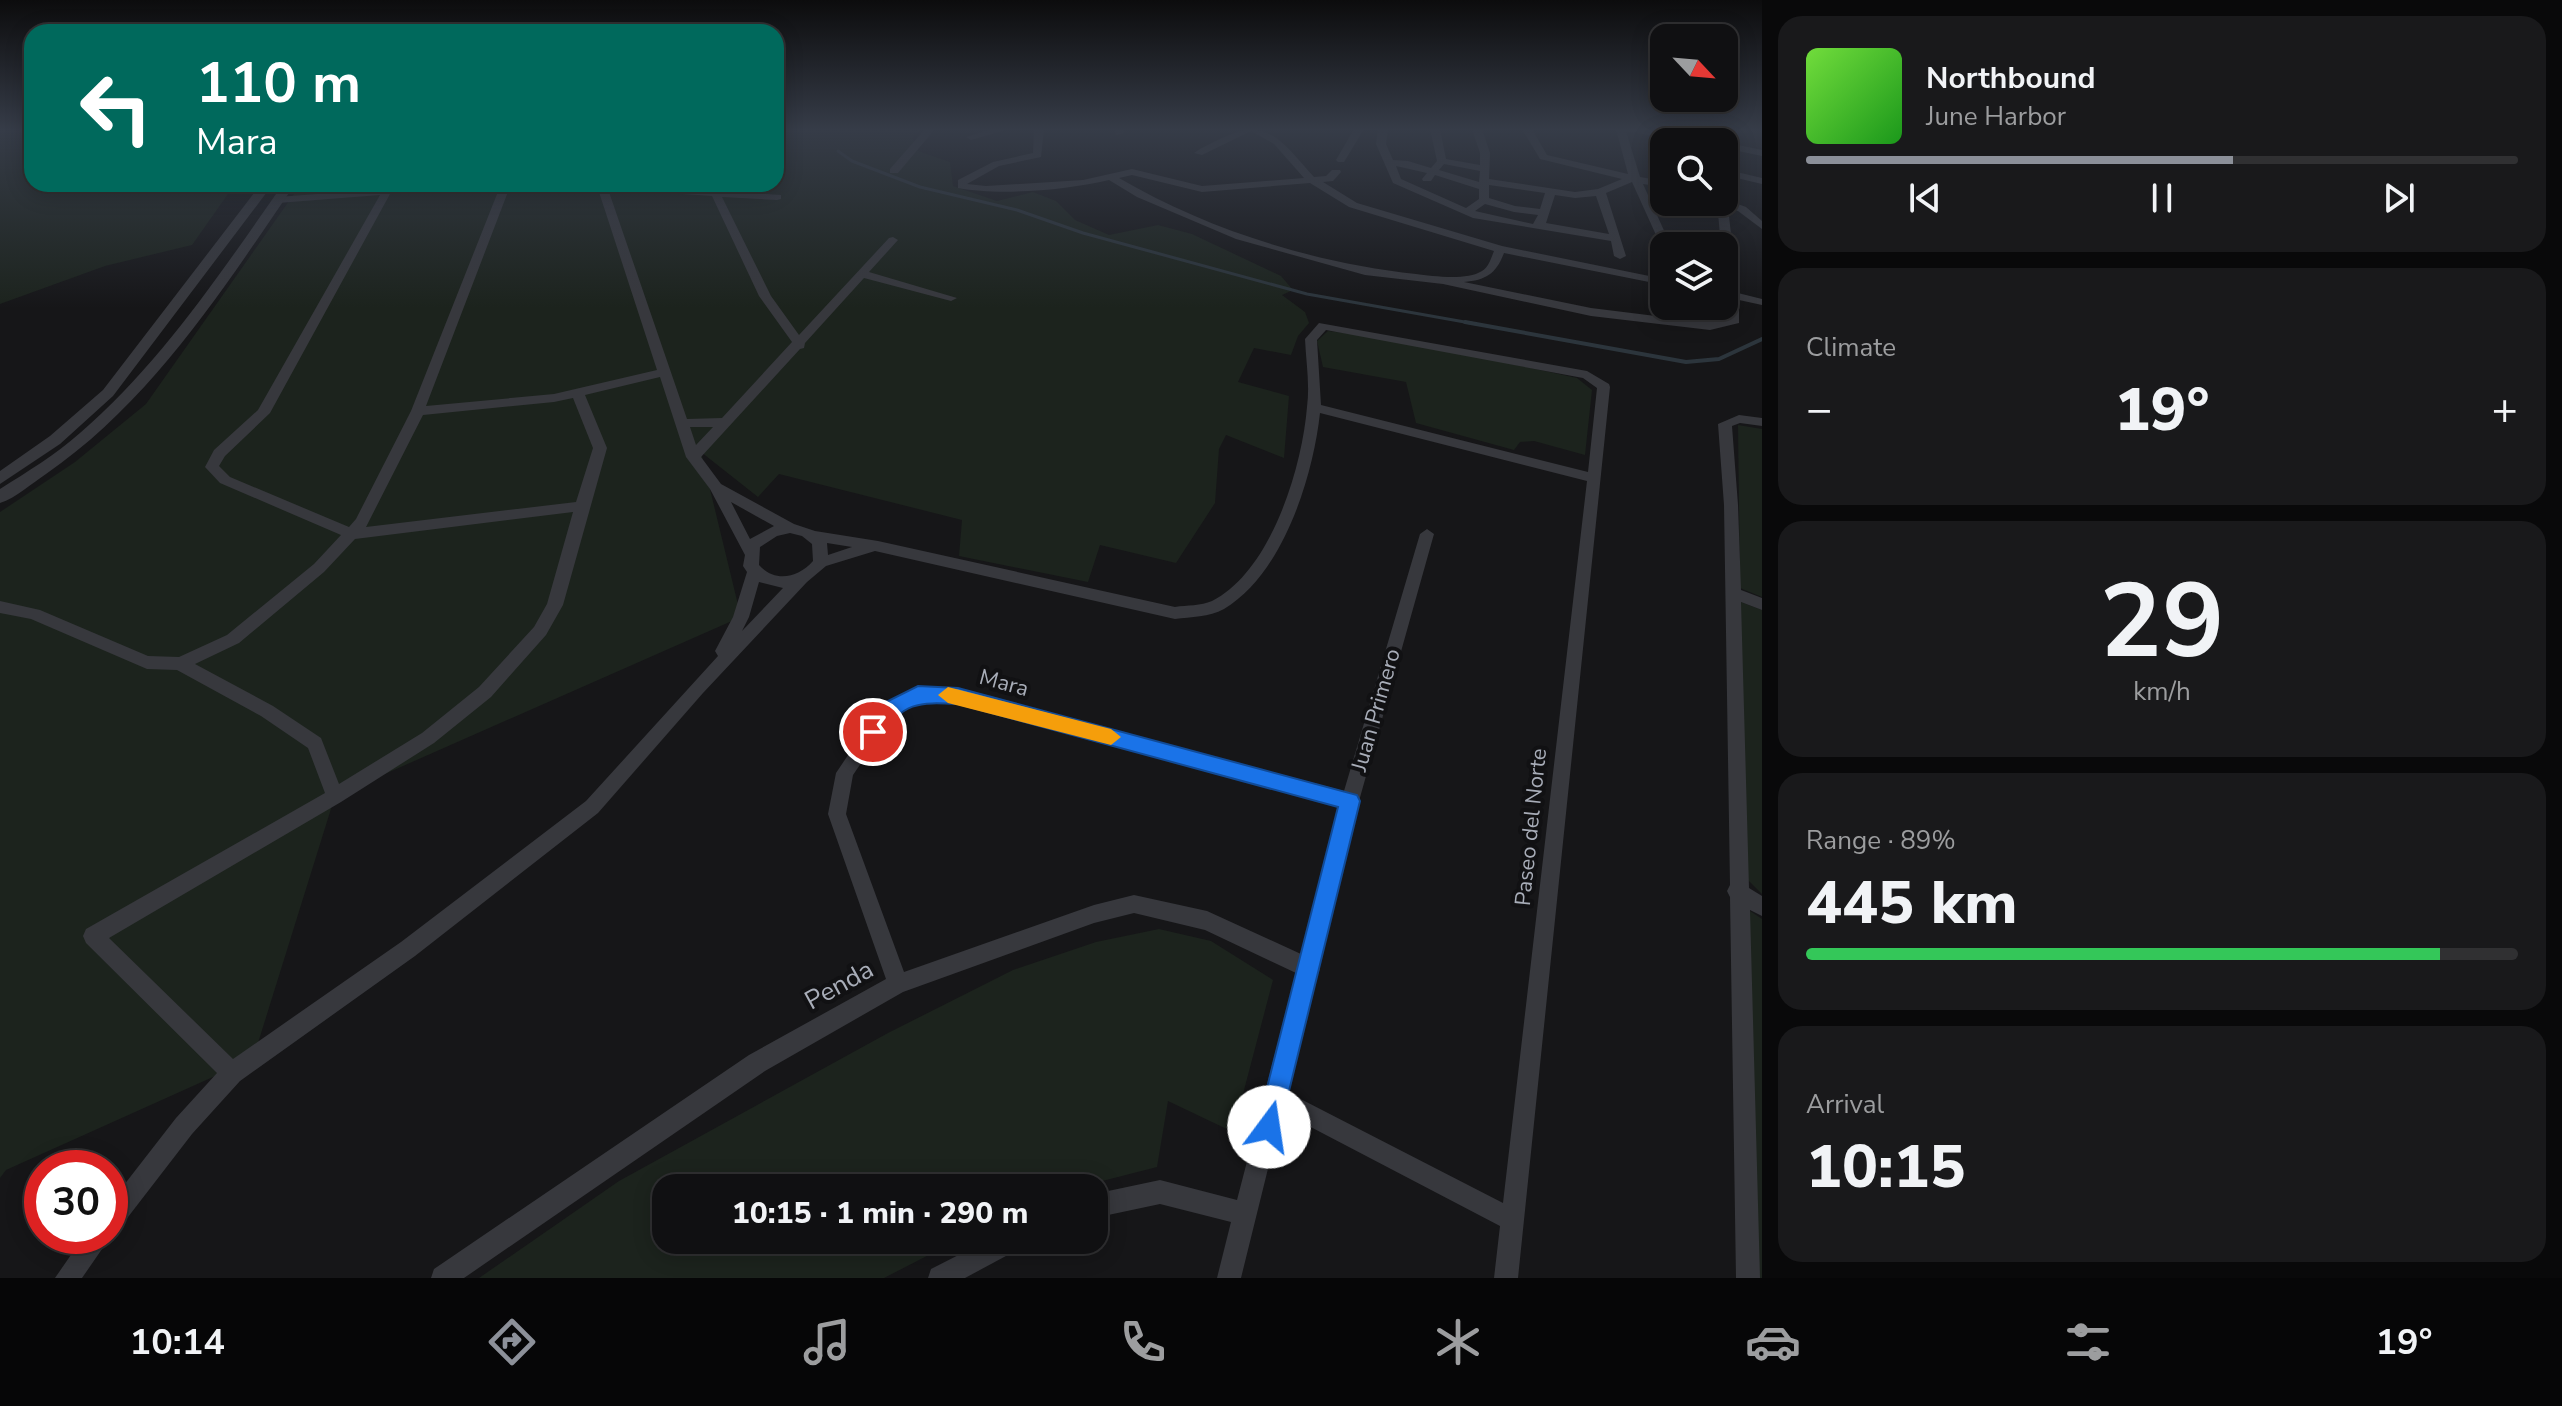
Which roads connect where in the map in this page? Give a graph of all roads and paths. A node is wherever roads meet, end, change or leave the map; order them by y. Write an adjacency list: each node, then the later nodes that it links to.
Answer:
1 (1130, 189): 33 (street)
2 (1326, 189): 29 (street)
3 (1417, 189): 22 (street)
4 (1485, 189): 20 (street)
5 (1527, 189): 17 (street)
6 (1608, 189): 14 (street)
7 (1638, 189): 26 (street)
8 (261, 192): 50 (street)
9 (284, 192): 19 (street)
10 (397, 192): 15 (street)
11 (503, 192): 44 (street)
12 (604, 192): 41 (street)
13 (688, 192): 16 (street)
14 (1600, 192): 17 (street); 27 (street)
15 (386, 193): 19 (street); 55 (street)
16 (716, 194): 18 (street); 40 (street)
17 (1550, 194): 23 (street)
18 (777, 197)
19 (278, 200): 52 (street)
20 (1484, 200): 22 (street); 23 (street)
21 (1738, 208): 25 (street)
22 (1467, 212): 24 (street)
23 (1541, 212): 24 (street)
24 (1537, 226): 27 (street)
25 (1762, 226)
26 (1659, 232)
27 (1616, 239): 30 (street)
28 (893, 240): 31 (street)
29 (1500, 249): 32 (street); 33 (street)
30 (1620, 256)
31 (863, 274): 35 (street); 40 (street)
32 (1650, 279)
33 (1443, 281): 39 (street)
34 (1738, 296): 36 (street)
35 (951, 298)
36 (1762, 302)
37 (1694, 320): 39 (street)
38 (1735, 320): 39 (street)
39 (1694, 324)
40 (800, 345): 45 (street)
41 (665, 372): 42 (street); 47 (street)
42 (578, 393): 44 (street); 53 (street)
43 (1314, 407): 49 (street); 49 (street, Paseo del Norte); 58 (street)
44 (418, 411): 55 (street)
45 (727, 422): 47 (street); 48 (street)
46 (1762, 422): 63 (street)
47 (680, 423): 48 (street)
48 (693, 457): 51 (street)
49 (1594, 478): 79 (street, Paseo del Norte)
50 (0, 479)
51 (716, 487): 54 (street); 59 (street)
52 (0, 497)
53 (582, 506): 55 (street); 68 (street)
54 (790, 528): 57 (street); 59 (street)
55 (351, 534): 66 (street)
56 (1427, 534): 69 (street, Juan Primero)
57 (814, 536): 58 (street); 60 (street)
58 (878, 546): 60 (street)
59 (749, 551): 61 (street)
60 (821, 562): 62 (street)
61 (755, 572): 62 (street); 67 (street)
62 (801, 579): 67 (street)
63 (1732, 593): 64 (street); 70 (street)
64 (1762, 604)
65 (0, 607): 66 (street)
66 (180, 664): 68 (street)
67 (697, 688): 74 (street)
68 (335, 796): 74 (street)
69 (1350, 801): 72 (street, Juan Primero); 73 (street, Mara)
70 (1737, 891): 71 (street); 87 (street)
71 (1762, 907)
72 (1310, 969): 73 (street, Penda); 75 (street, Juan Primero)
73 (898, 984): 83 (street, Penda)
74 (232, 1073): 76 (street)
75 (1277, 1098): 78 (street, Juan Primero); 79 (street)
76 (128, 1199)
77 (1108, 1203): 78 (street)
78 (1247, 1214): 85 (street, Juan Primero)
79 (1512, 1220): 86 (street, Paseo del Norte)
80 (85, 1254): 82 (street)
81 (986, 1254): 84 (street)
82 (67, 1278)
83 (443, 1278)
84 (940, 1278)
85 (1229, 1278)
86 (1506, 1278)
87 (1748, 1278)

